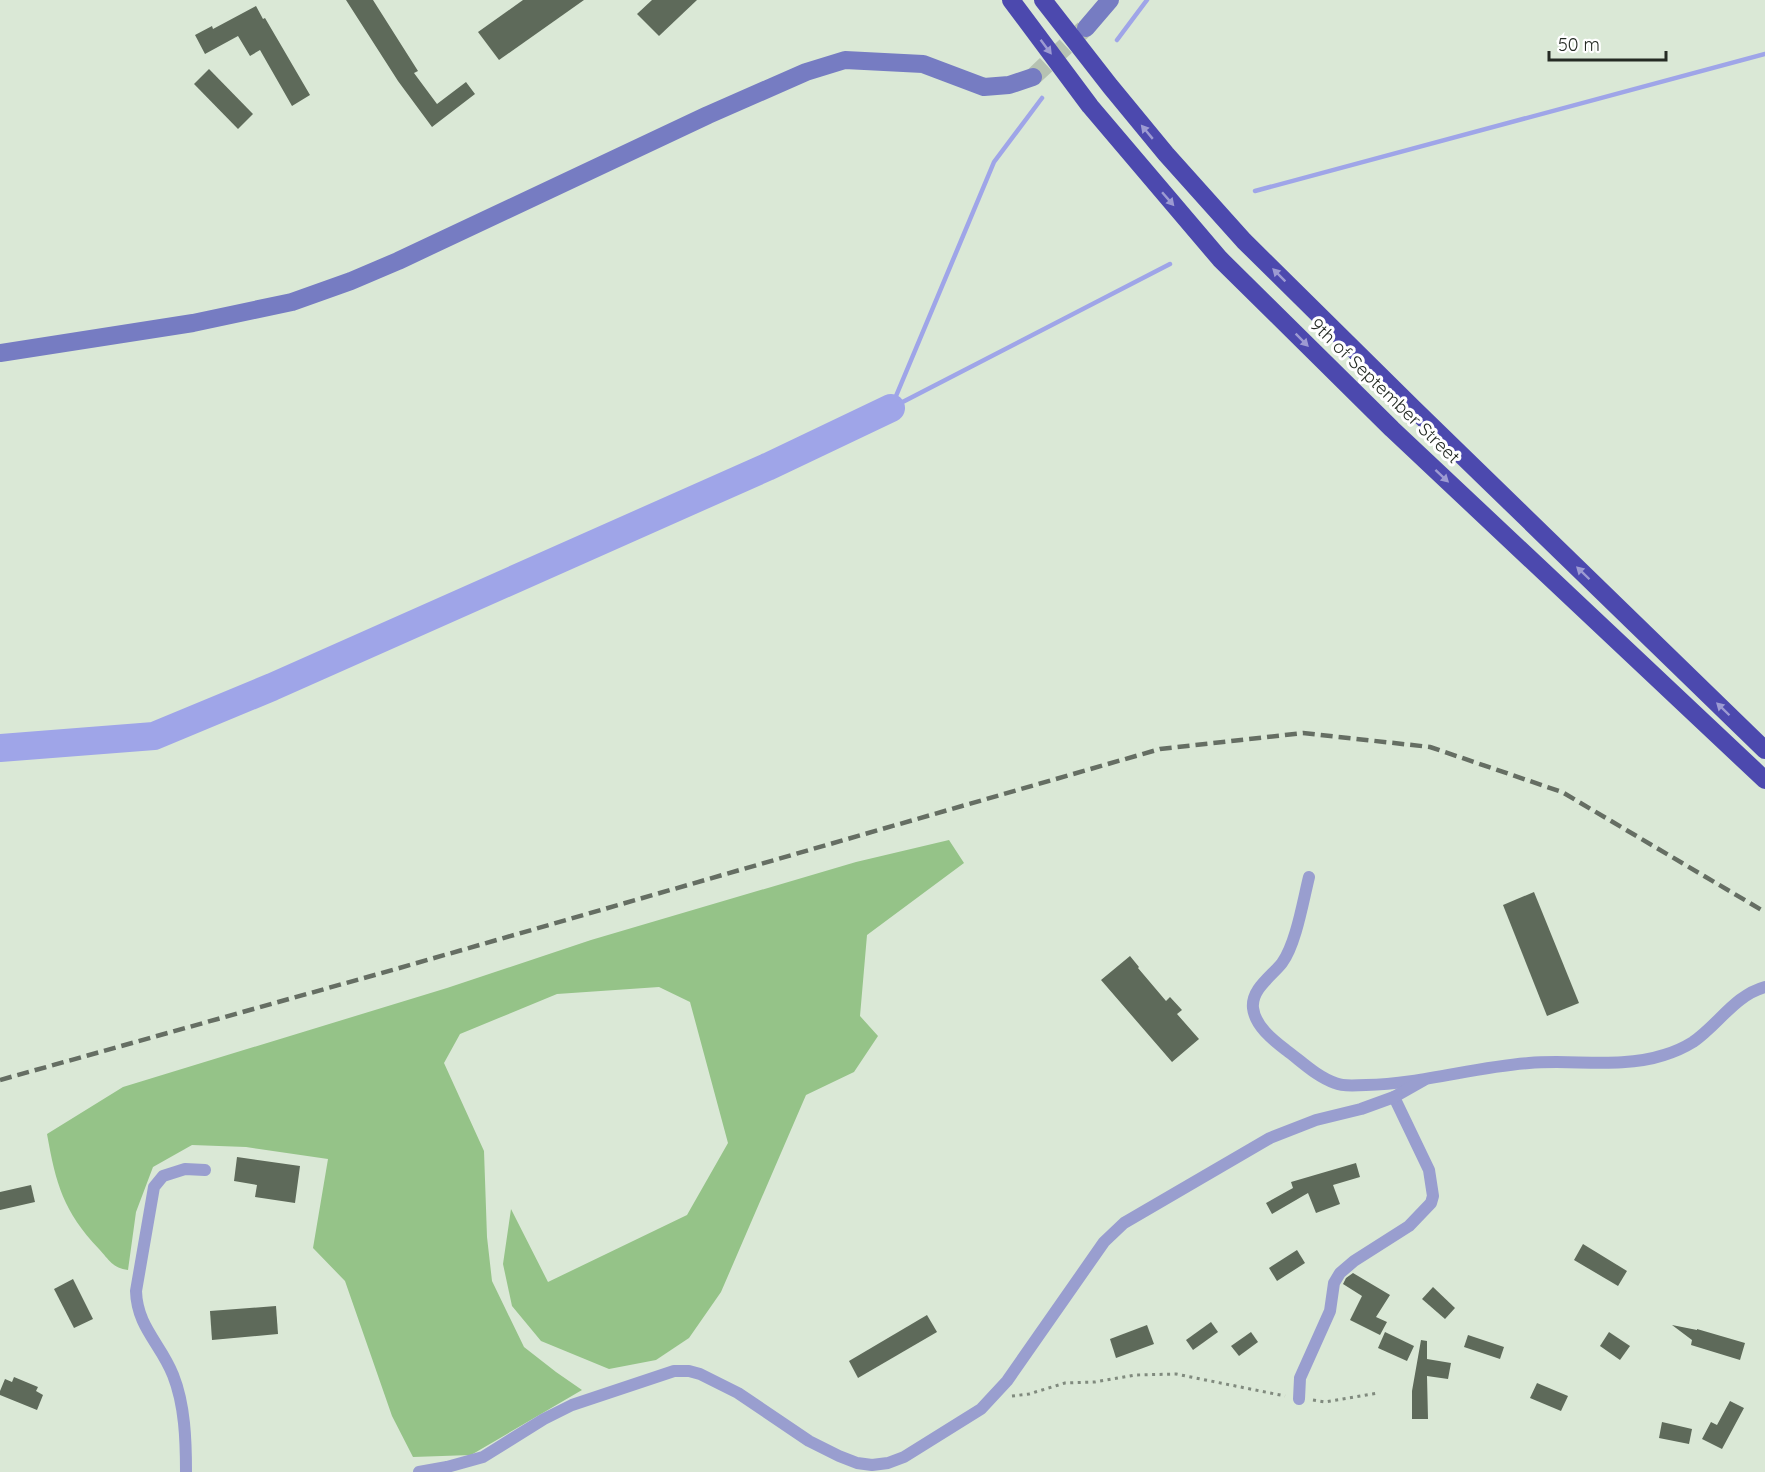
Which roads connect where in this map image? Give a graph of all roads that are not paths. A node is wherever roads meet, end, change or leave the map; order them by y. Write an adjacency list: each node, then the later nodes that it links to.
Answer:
1 (1011, 0): 8 (highway, 9th of September Street, one-way to 8)
2 (1043, 0): 7 (highway, 9th of September Street, one-way to 2)
3 (1110, 0): 4 (street)
4 (1086, 28)
5 (1033, 77): 6 (street)
6 (0, 353)
7 (1765, 750)
8 (1765, 780)
9 (1309, 877): 11 (street)
10 (1765, 987): 11 (street)
11 (1425, 1080): 12 (street)
12 (1394, 1097): 14 (street); 16 (street)
13 (205, 1170): 15 (street)
14 (1299, 1399)
15 (186, 1472)
16 (419, 1472)

